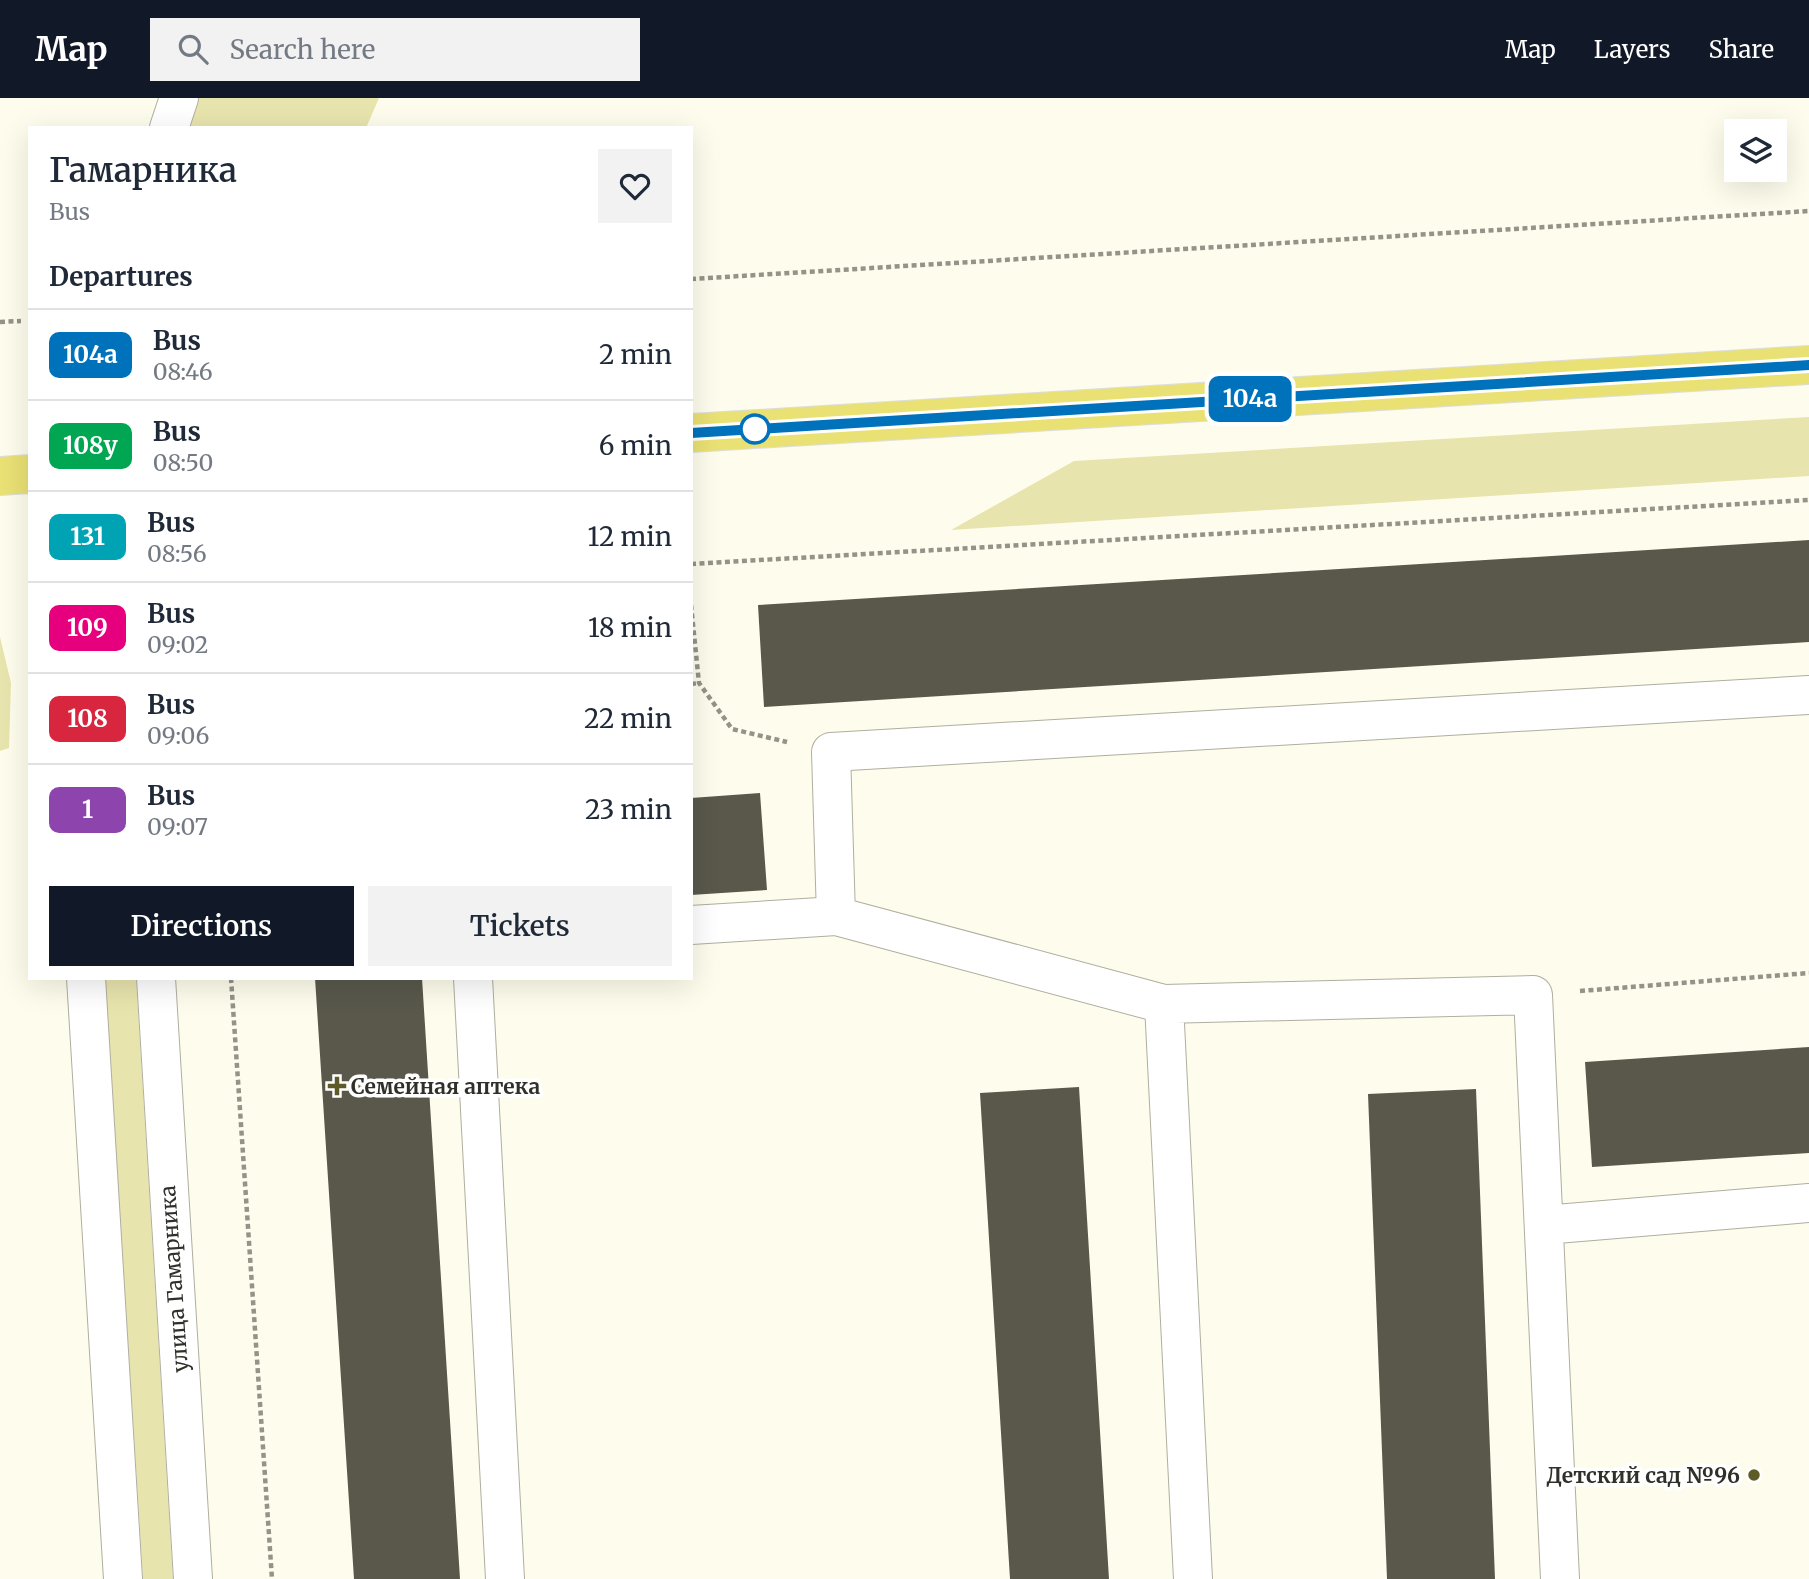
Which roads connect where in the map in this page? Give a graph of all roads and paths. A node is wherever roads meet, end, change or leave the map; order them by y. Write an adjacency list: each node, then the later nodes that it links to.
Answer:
1 (179, 98): 2 (street)
2 (170, 126)
3 (1809, 211): 4 (path)
4 (693, 279)
5 (21, 321): 6 (path)
6 (0, 322)
7 (1809, 365): 8 (main road)
8 (693, 433)
9 (28, 474): 10 (main road)
10 (0, 476)
11 (1809, 500): 12 (path)
12 (693, 564)
13 (693, 624): 14 (path)
14 (699, 683): 15 (path); 17 (path)
15 (693, 684)
16 (1809, 695): 17 (street)
17 (831, 752): 18 (street)
18 (836, 916): 19 (street); 26 (street)
19 (693, 925)
20 (1809, 973): 25 (path)
21 (86, 980): 29 (street)
22 (156, 980): 30 (street, улица Гамарника)
23 (232, 980): 31 (path)
24 (473, 980): 32 (street)
25 (1533, 995): 26 (street); 28 (street)
26 (1164, 1004): 33 (street)
27 (1809, 1203): 28 (street)
28 (1544, 1225): 34 (street)
29 (123, 1579)
30 (193, 1579)
31 (272, 1579)
32 (505, 1579)
33 (1193, 1579)
34 (1560, 1579)

